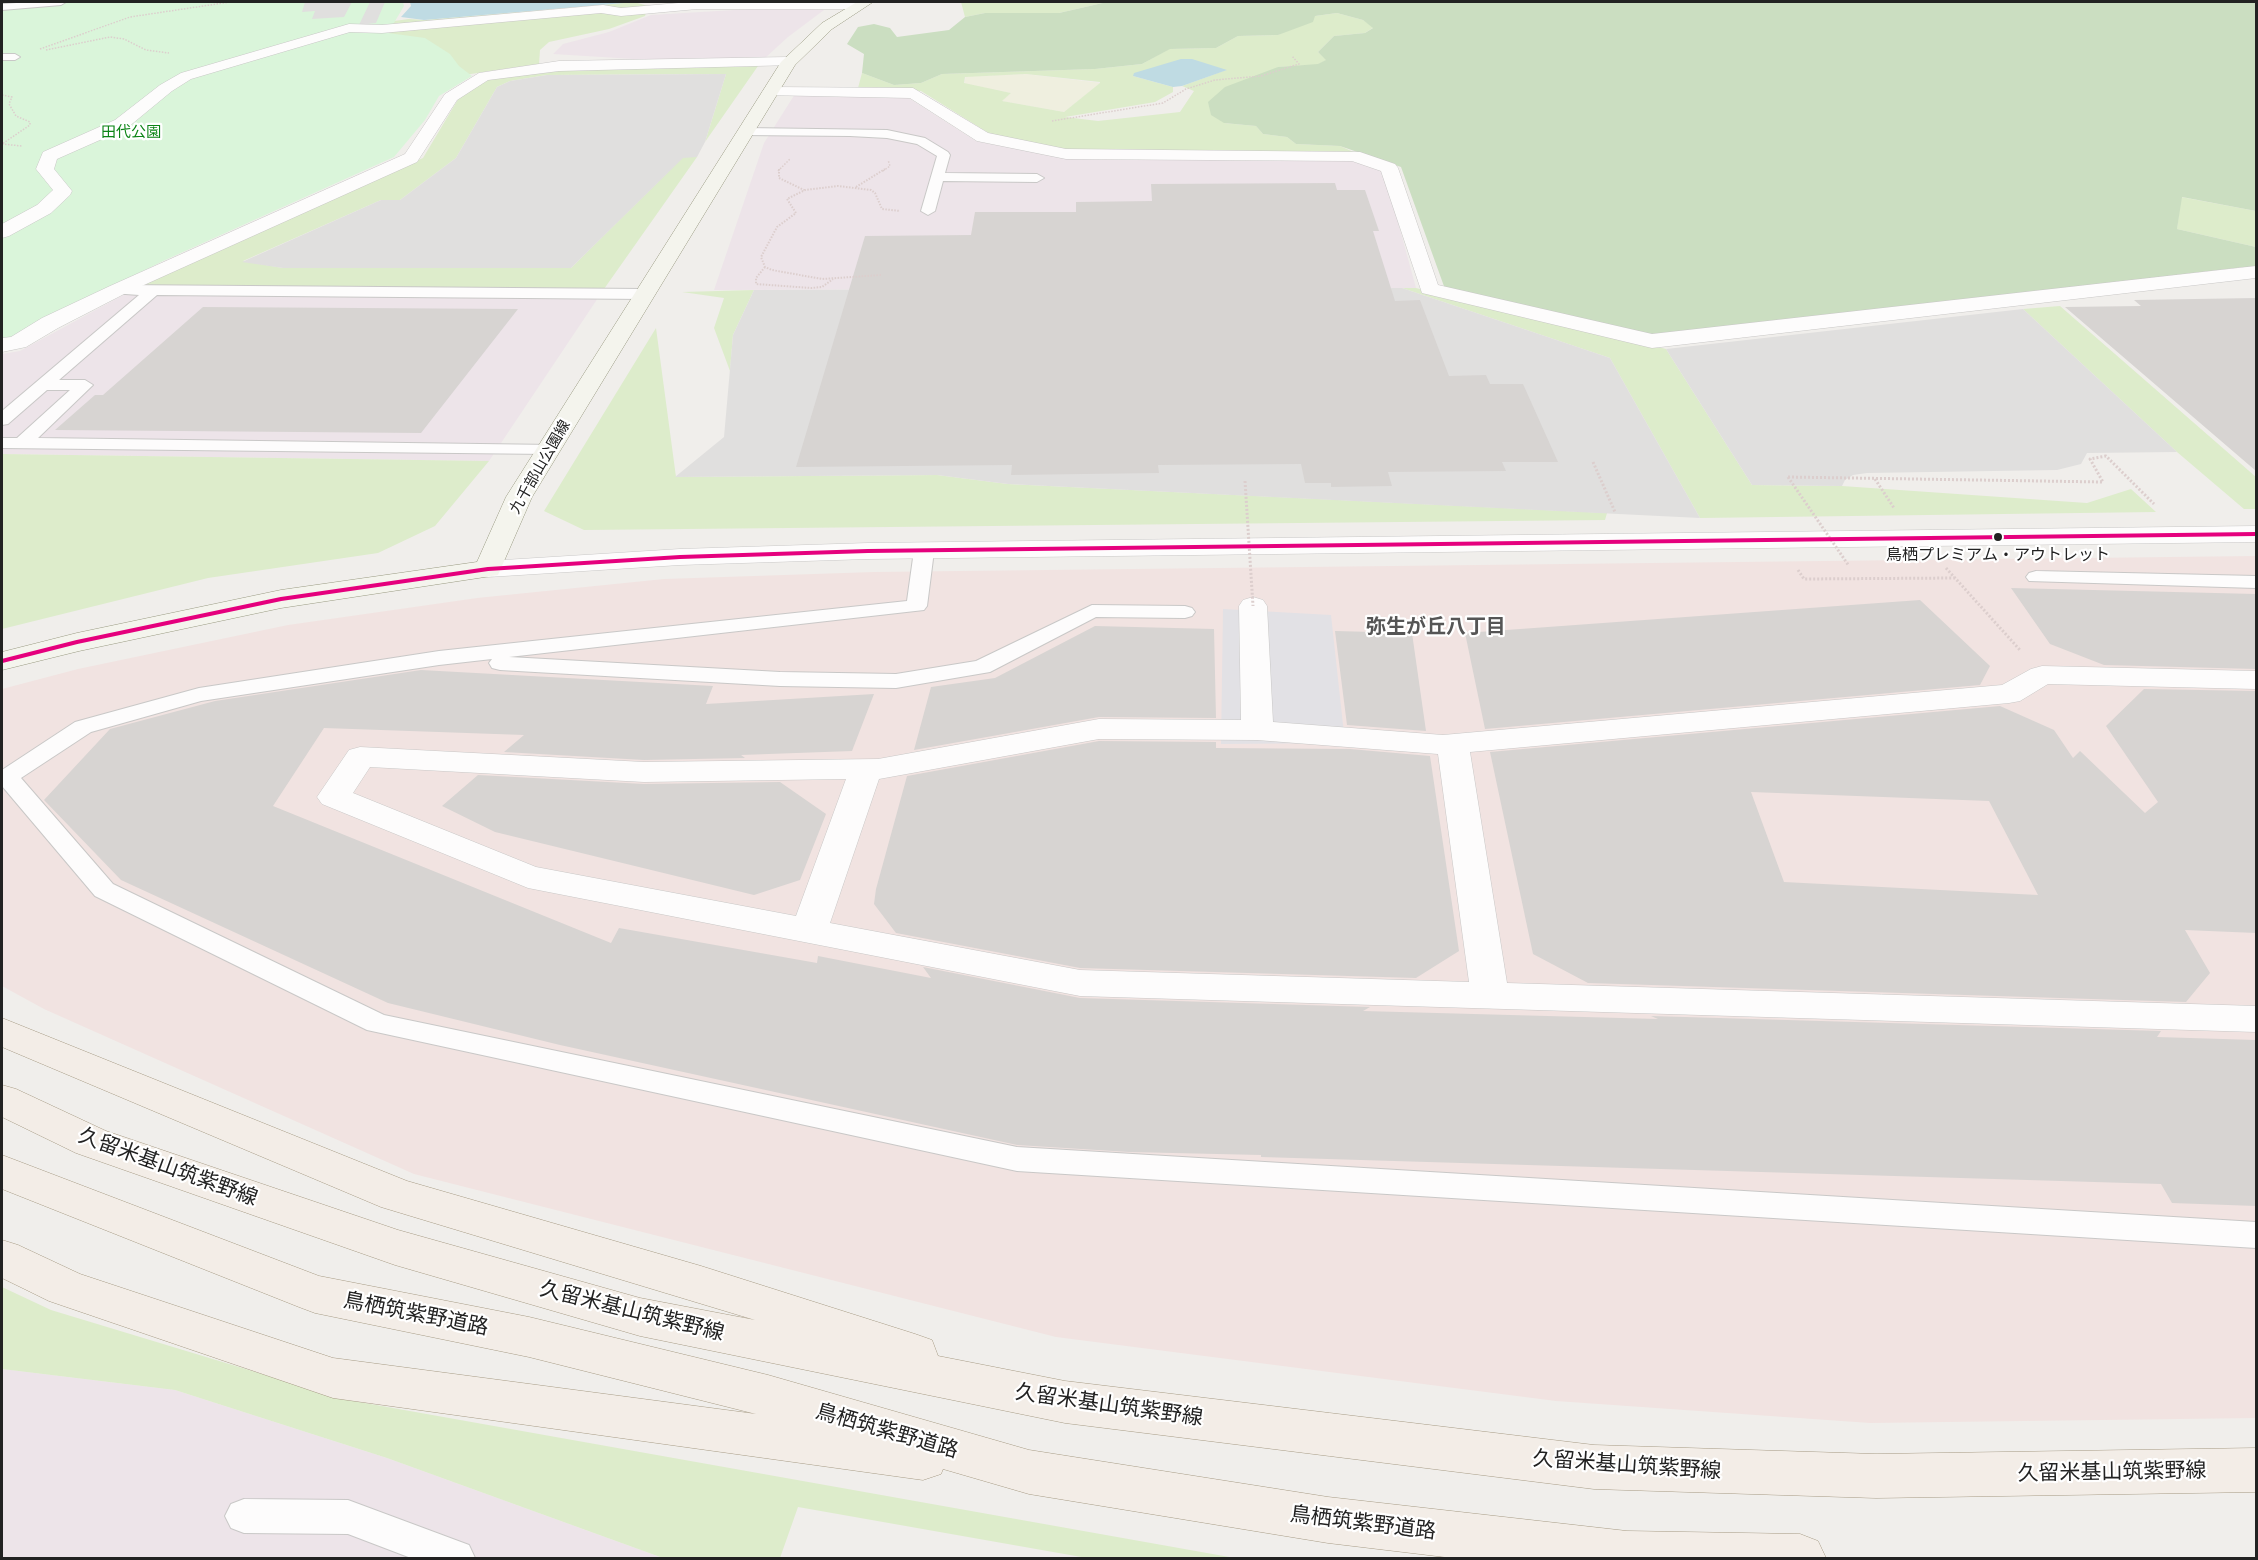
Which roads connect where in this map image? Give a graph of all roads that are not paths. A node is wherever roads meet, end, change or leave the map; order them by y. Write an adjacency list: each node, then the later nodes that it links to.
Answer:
1 (61, 2): 3 (lane)
2 (862, 4): 5 (street); 6 (main road, 九千部山公園線)
3 (2, 7)
4 (358, 10): 5 (street)
5 (349, 28): 12 (street)
6 (789, 62): 7 (main road, 九千部山公園線); 14 (street)
7 (770, 92): 8 (main road, 九千部山公園線); 13 (street)
8 (746, 132): 9 (lane); 16 (main road, 九千部山公園線)
9 (938, 177): 10 (lane); 11 (lane)
10 (1036, 178)
11 (928, 211)
12 (2, 232)
13 (2256, 272)
14 (117, 290): 15 (lane); 17 (street)
15 (154, 290): 16 (lane); 18 (lane)
16 (645, 294): 22 (main road, 九千部山公園線)
17 (2, 345)
18 (42, 385): 19 (lane); 21 (lane)
19 (2, 420)
20 (2, 443): 21 (lane)
21 (21, 444): 22 (lane)
22 (548, 450): 25 (main road, 九千部山公園線)
23 (2256, 534): 24 (street)
24 (924, 551): 25 (street); 30 (lane)
25 (488, 569): 31 (main road)
26 (2036, 578): 27 (lane)
27 (2256, 582)
28 (1253, 606): 33 (street)
29 (1185, 612): 30 (lane)
30 (432, 659): 42 (lane)
31 (2, 661)
32 (2256, 680): 34 (street)
33 (1257, 730): 34 (street); 35 (street)
34 (1453, 744): 37 (street)
35 (866, 769): 36 (street); 36 (street)
36 (809, 931): 37 (street)
37 (1490, 996): 38 (street)
38 (2256, 1018)
39 (2, 1032): 44 (main road)
40 (2, 1100): 44 (main road, 久留米基山筑紫野線)
41 (2, 1171): 46 (main road, 鳥栖筑紫野道路)
42 (2256, 1235)
43 (2, 1258): 46 (main road)
44 (1065, 1402): 45 (main road, 久留米基山筑紫野線)
45 (2256, 1470)
46 (1029, 1472): 49 (main road, 鳥栖筑紫野道路)
47 (244, 1516): 48 (lane)
48 (456, 1558)
49 (1800, 1558)

